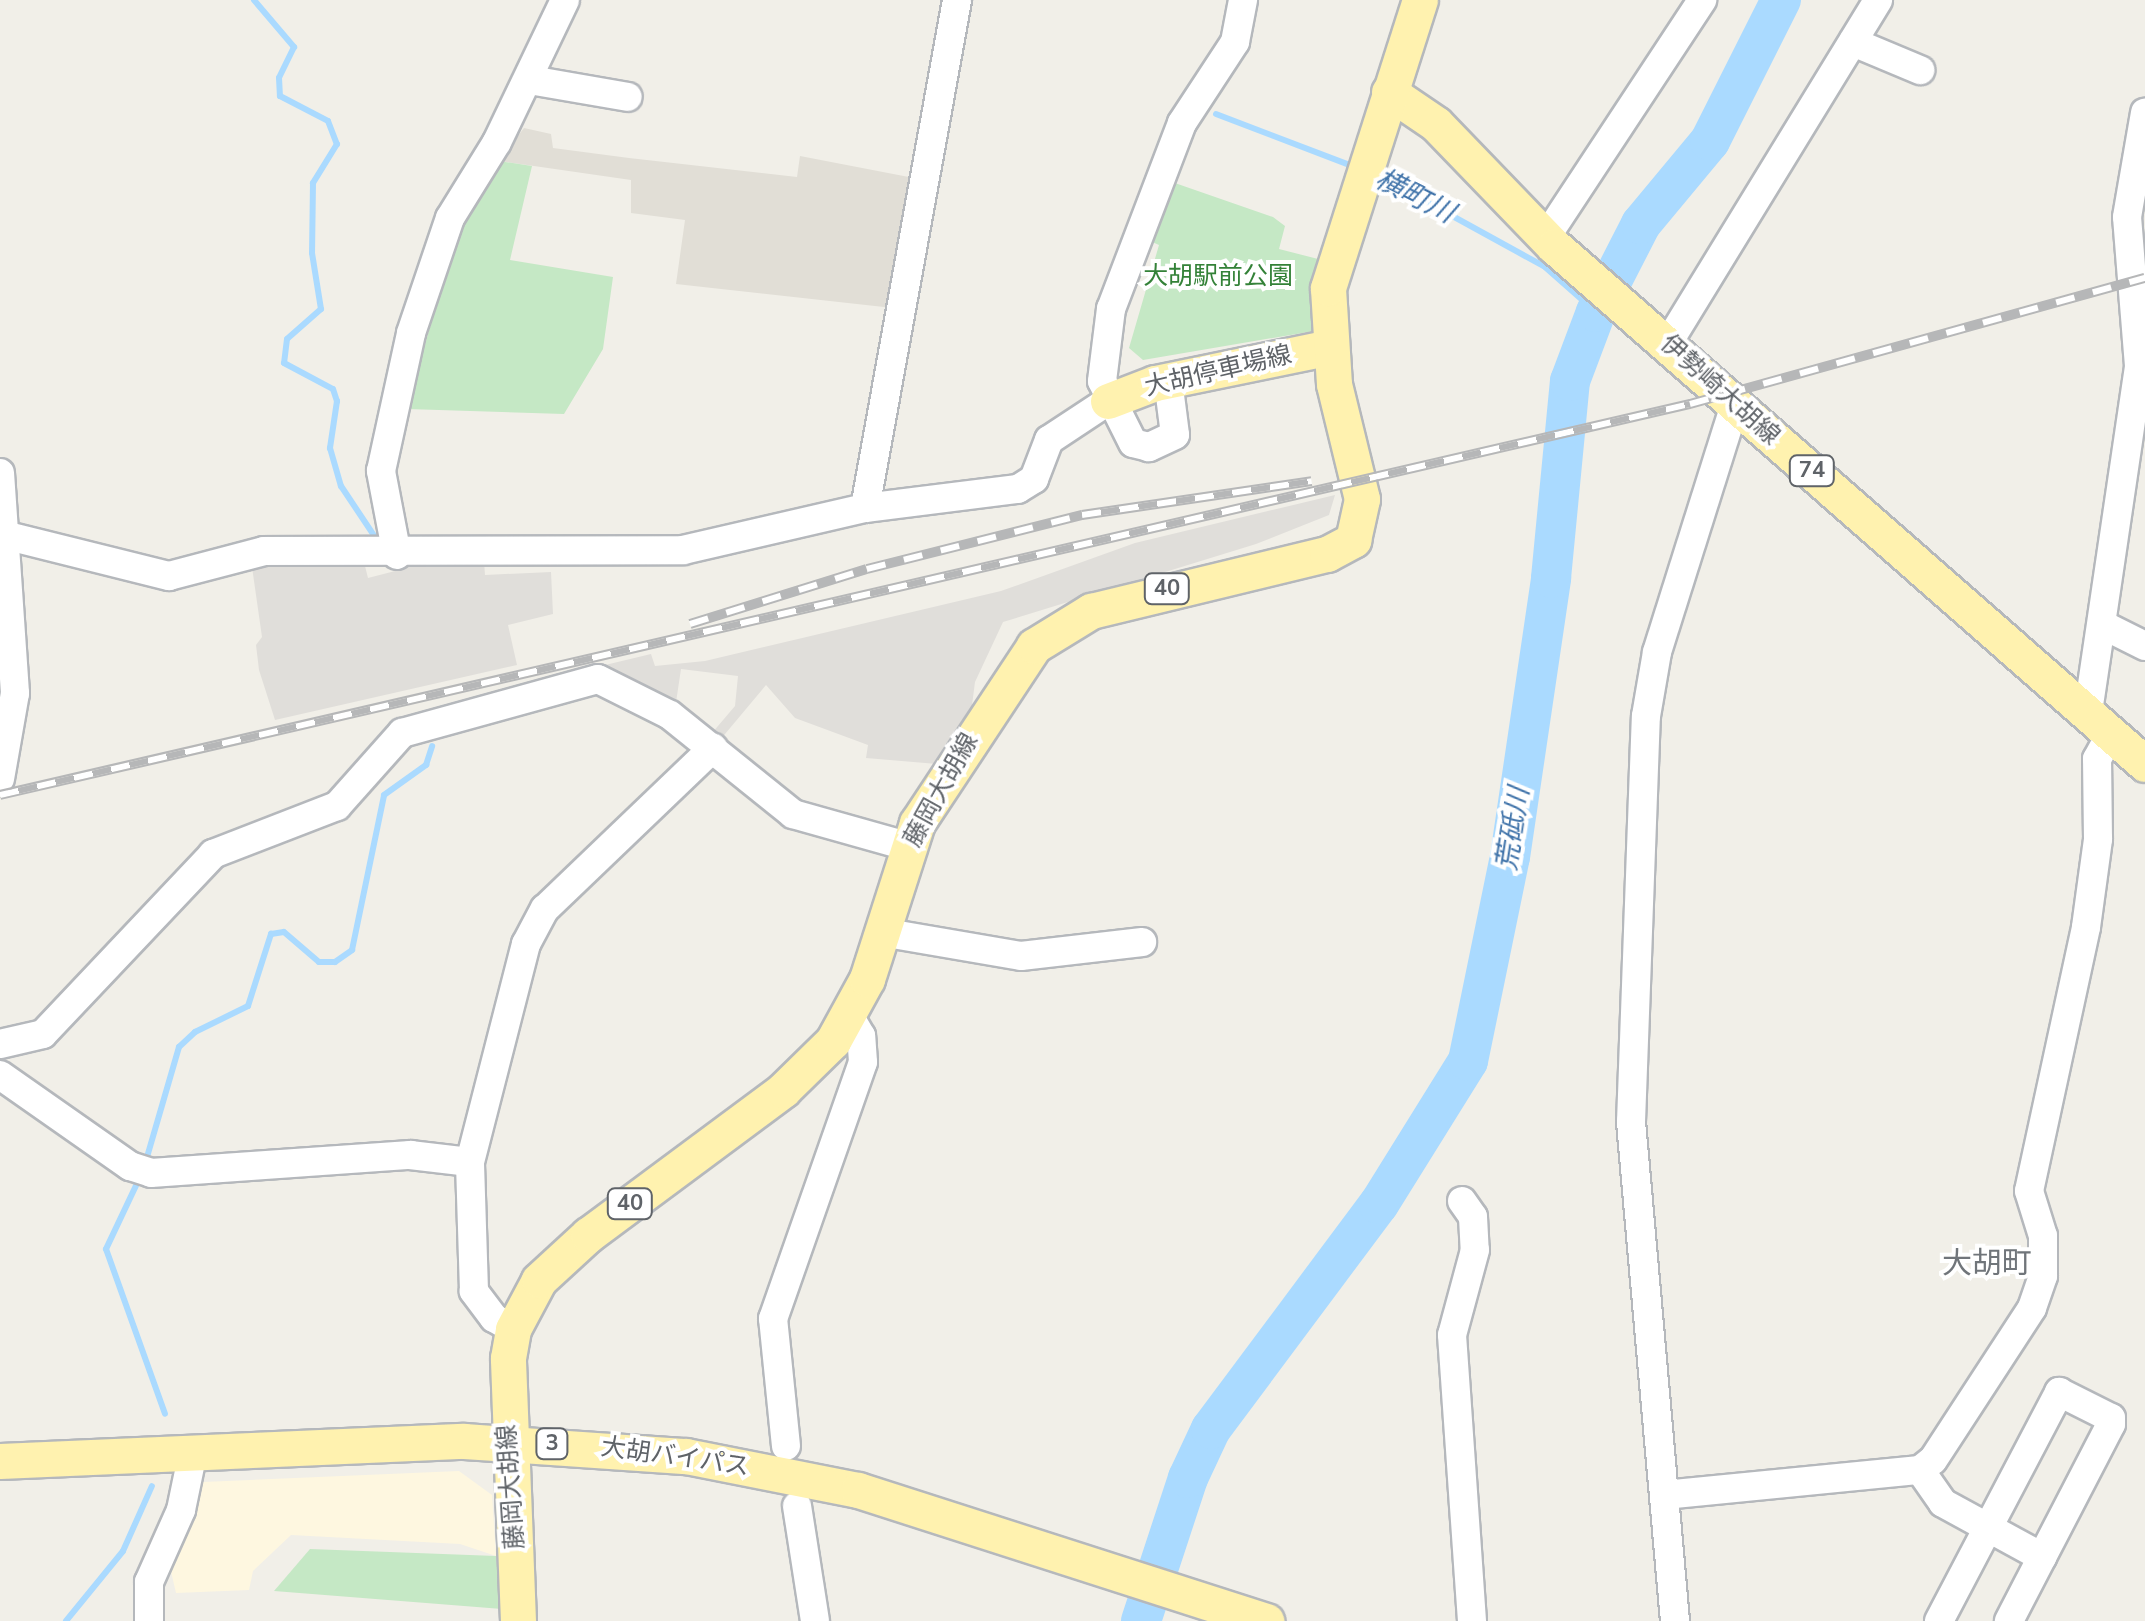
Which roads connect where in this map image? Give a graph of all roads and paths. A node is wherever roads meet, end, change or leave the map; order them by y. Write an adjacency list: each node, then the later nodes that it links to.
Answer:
1 (565, 0): 9 (street)
2 (956, 0): 21 (street)
3 (1242, 0): 18 (street)
4 (1420, 0): 10 (main road, 藤岡大胡線 / 40)
5 (1702, 0): 13 (street)
6 (1878, 0): 7 (street)
7 (1852, 42): 8 (street); 14 (street)
8 (1920, 70)
9 (530, 80): 11 (street); 23 (street)
10 (1389, 92): 13 (main road, 伊勢崎大胡線 / 74); 15 (main road, 藤岡大胡線 / 40)
11 (628, 97)
12 (2145, 112): 16 (street)
13 (1550, 242): 14 (main road, 伊勢崎大胡線 / 74)
14 (1665, 340): 19 (main road, 伊勢崎大胡線 / 74)
15 (1330, 347): 17 (main road, 大胡停車場線); 30 (main road, 藤岡大胡線 / 40)
16 (2142, 366): 24 (street)
17 (1168, 380): 18 (main road, 大胡停車場線); 18 (street)
18 (1108, 402): 21 (street)
19 (1735, 404): 26 (main road, 伊勢崎大胡線 / 74); 44 (street)
20 (0, 472): 22 (street)
21 (865, 508): 23 (street)
22 (8, 536): 23 (street); 29 (street)
23 (397, 555)
24 (2103, 626): 25 (street); 26 (street)
25 (2145, 646)
26 (2100, 723): 28 (main road, 伊勢崎大胡線 / 74); 43 (street)
27 (713, 748): 30 (street); 34 (street); 36 (street)
28 (2145, 764)
29 (0, 779)
30 (907, 846): 31 (main road, 藤岡大胡線 / 40)
31 (880, 932): 32 (street); 33 (main road, 藤岡大胡線 / 40)
32 (1142, 942)
33 (850, 1018): 38 (main road, 藤岡大胡線 / 40); 40 (street)
34 (0, 1044)
35 (0, 1075): 36 (street)
36 (470, 1162): 38 (street)
37 (1462, 1201): 52 (street)
38 (513, 1329): 39 (main road, 藤岡大胡線 / 40)
39 (507, 1442): 41 (main road, 大胡バイパス / 3); 48 (main road, 大胡バイパス / 3); 50 (main road, 藤岡大胡線 / 40)
40 (786, 1446)
41 (193, 1452): 42 (main road, 大胡バイパス / 3); 49 (street)
42 (0, 1460)
43 (1920, 1470): 44 (street); 46 (street)
44 (1664, 1494): 53 (street)
45 (797, 1506): 51 (street)
46 (1986, 1527): 47 (street); 47 (street); 54 (street)
47 (2042, 1556): 55 (street)
48 (1256, 1617)
49 (149, 1621)
50 (518, 1621)
51 (815, 1621)
52 (1472, 1621)
53 (1675, 1621)
54 (1939, 1621)
55 (2009, 1621)

